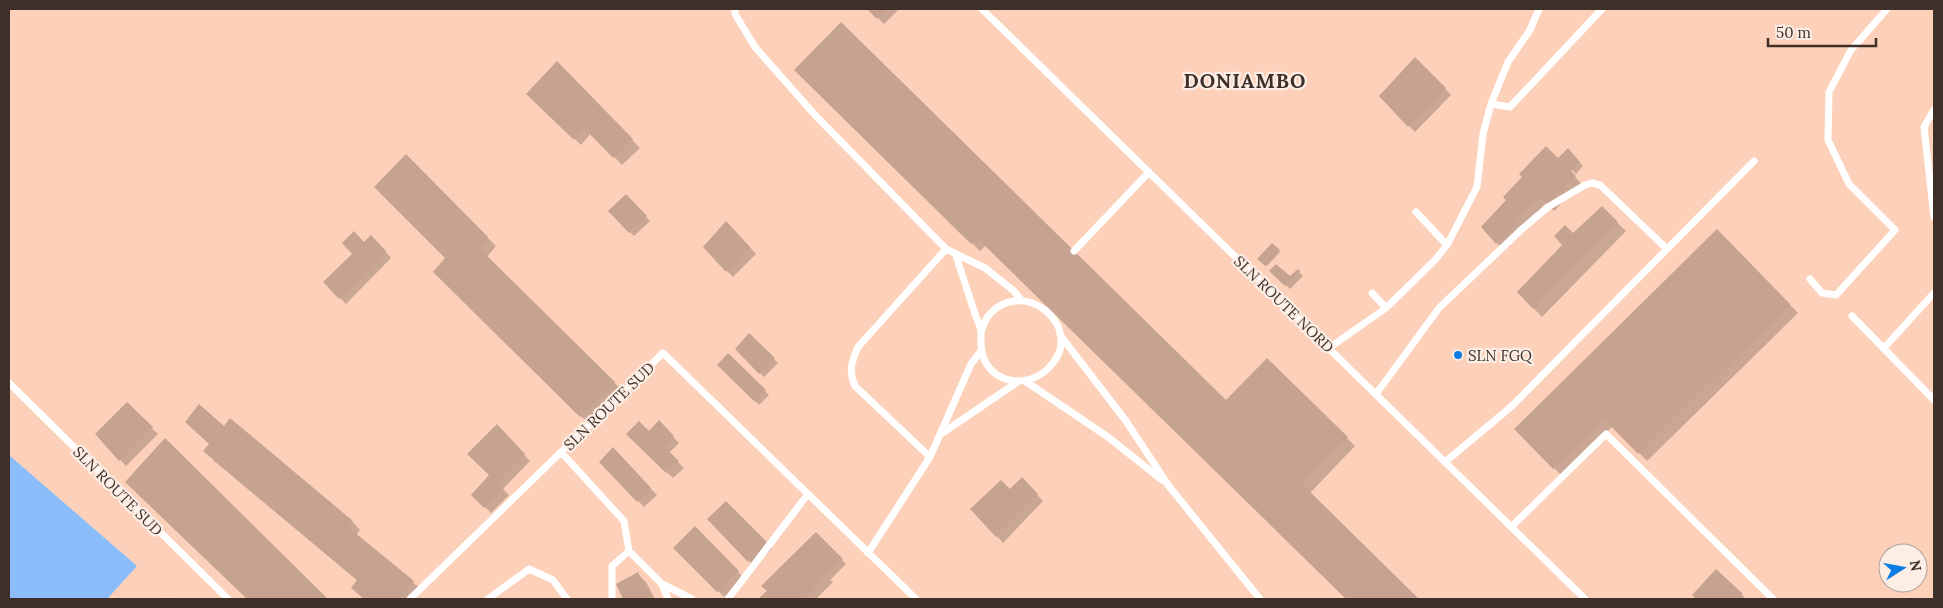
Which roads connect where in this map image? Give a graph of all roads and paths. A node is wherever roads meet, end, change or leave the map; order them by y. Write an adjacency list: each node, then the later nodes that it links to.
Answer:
1 (735, 9): 13 (lane)
2 (982, 9): 9 (lane, SLN ROUTE NORD)
3 (1539, 9): 6 (lane)
4 (1602, 9): 6 (lane)
5 (1887, 9): 17 (lane)
6 (1490, 104): 12 (lane)
7 (1934, 110): 11 (lane)
8 (1754, 161): 14 (lane)
9 (1149, 172): 15 (lane); 27 (lane, SLN ROUTE NORD)
10 (1416, 212): 12 (lane)
11 (1934, 217)
12 (1447, 245): 23 (lane)
13 (946, 249): 16 (lane); 36 (lane)
14 (1667, 249): 32 (lane); 37 (lane)
15 (1074, 251)
16 (956, 256): 21 (lane); 25 (lane)
17 (1810, 279)
18 (1934, 293): 28 (lane)
19 (1034, 294): 22 (lane)
20 (1372, 294): 23 (lane)
21 (1021, 300): 22 (lane); 25 (lane)
22 (1033, 302): 26 (lane)
23 (1386, 308): 27 (lane)
24 (1852, 316): 28 (lane)
25 (981, 332): 29 (lane)
26 (1060, 335): 30 (lane); 38 (lane)
27 (1329, 348): 32 (lane, SLN ROUTE NORD)
28 (1884, 348): 33 (lane)
29 (981, 351): 30 (lane); 34 (lane)
30 (1022, 381): 34 (lane); 38 (lane)
31 (9, 383): 44 (lane, SLN ROUTE SUD)
32 (1376, 394): 37 (lane, SLN ROUTE NORD)
33 (1934, 400)
34 (941, 435): 36 (lane)
35 (561, 452): 39 (lane, SLN ROUTE SUD); 41 (lane); 45 (lane, SLN ROUTE SUD)
36 (930, 457): 42 (lane)
37 (1445, 462): 40 (lane, SLN ROUTE NORD)
38 (1168, 485): 53 (lane)
39 (808, 494): 42 (lane, SLN ROUTE SUD); 51 (lane)
40 (1511, 526): 54 (lane, SLN ROUTE NORD); 55 (lane)
41 (629, 551): 43 (lane); 48 (lane)
42 (868, 553): 52 (lane, SLN ROUTE SUD)
43 (662, 584): 49 (lane); 50 (lane)
44 (228, 599)
45 (410, 599)
46 (488, 599): 47 (lane)
47 (568, 599)
48 (612, 599)
49 (668, 599)
50 (692, 599)
51 (728, 599)
52 (916, 599)
53 (1260, 599)
54 (1585, 599)
55 (1772, 599)

